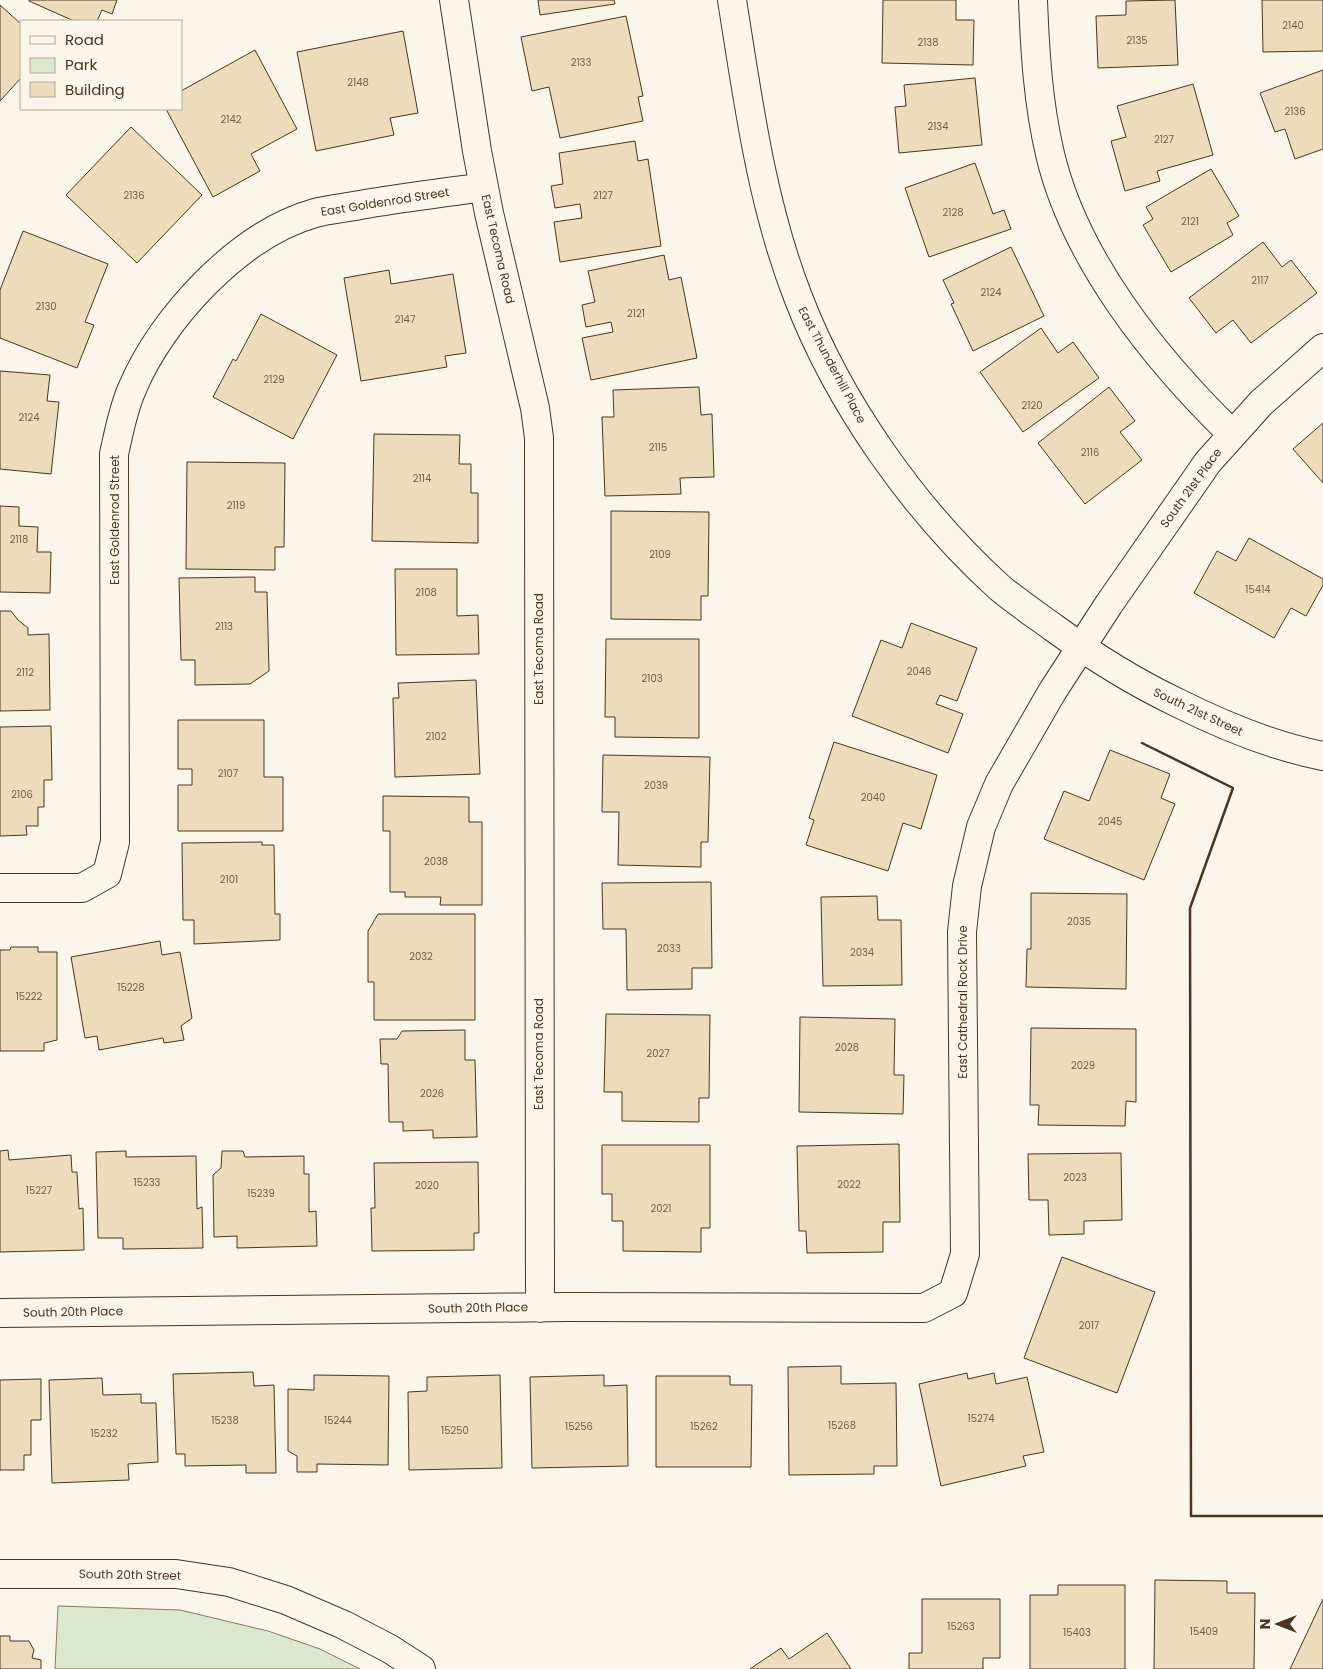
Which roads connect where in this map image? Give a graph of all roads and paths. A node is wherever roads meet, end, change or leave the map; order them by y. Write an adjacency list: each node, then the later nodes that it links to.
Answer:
1 (454, 0): 4 (street, East Tecoma Road)
2 (732, 0): 7 (street, East Thunderhill Place)
3 (1033, 0): 6 (street)
4 (484, 187): 9 (street, East Goldenrod Street); 11 (street, East Tecoma Road)
5 (1323, 348): 6 (street, South 21st Place)
6 (1232, 434): 7 (street, South 21st Place)
7 (1081, 648): 8 (street, South 21st Street); 10 (street, East Cathedral Rock Drive)
8 (1323, 756)
9 (0, 888)
10 (953, 1293): 11 (street, South 20th Place)
11 (540, 1308): 12 (street, South 20th Place)
12 (0, 1313)
13 (0, 1574): 14 (street, South 20th Street)
14 (420, 1669)

